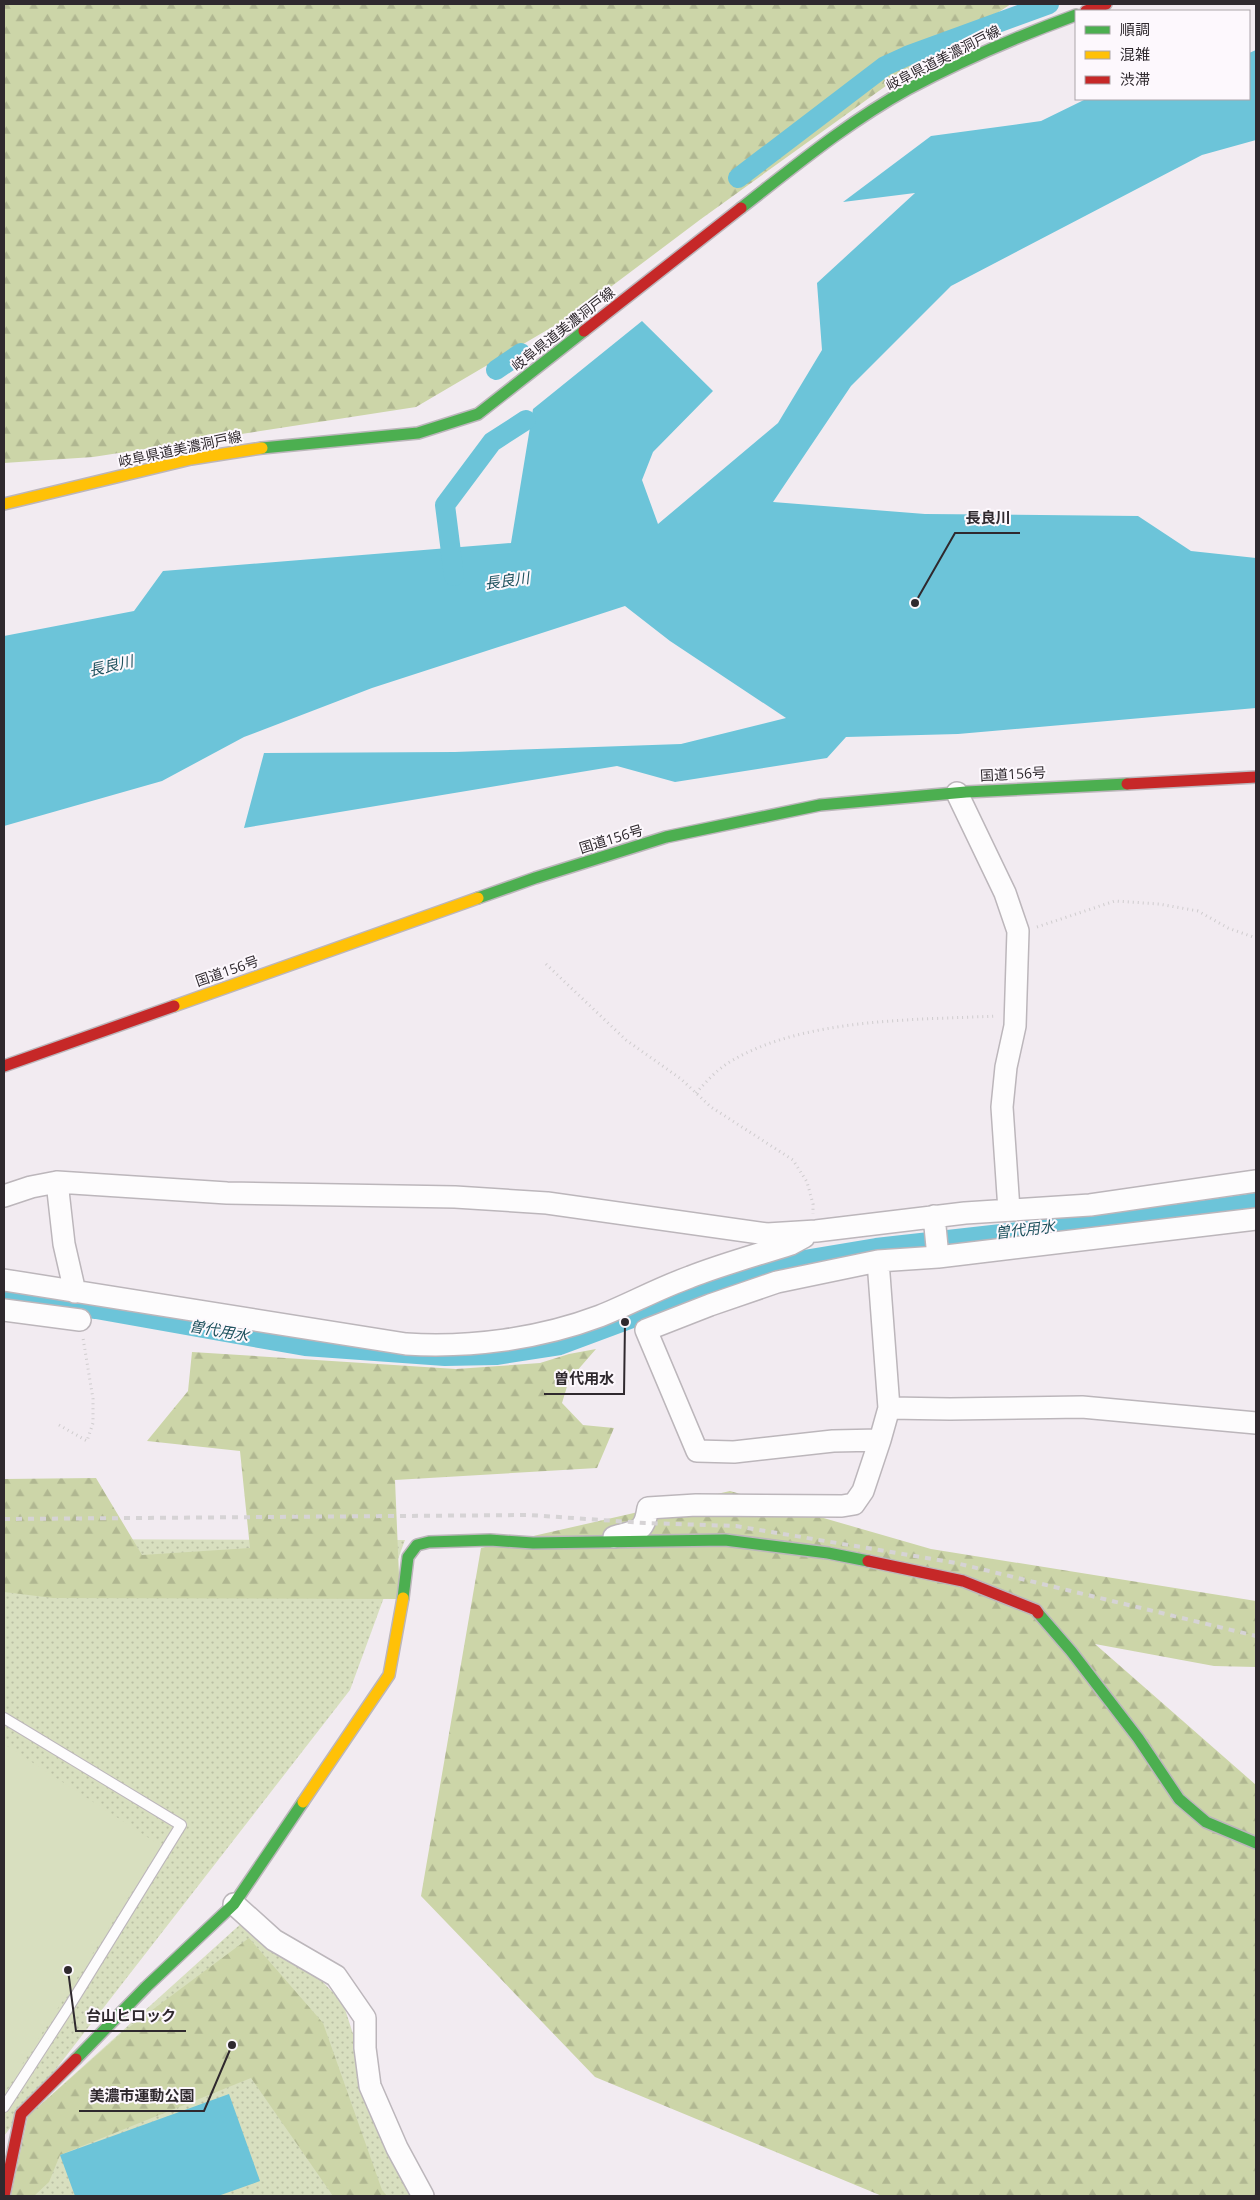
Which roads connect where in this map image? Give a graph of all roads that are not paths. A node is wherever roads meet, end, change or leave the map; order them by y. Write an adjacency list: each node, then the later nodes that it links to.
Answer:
1 (1106, 4): 2 (main road)
2 (1089, 10)
3 (1075, 15): 4 (main road, 岐阜県道美濃洞戸線)
4 (4, 504)
5 (1256, 777): 6 (main road, 国道156号)
6 (957, 793): 7 (main road, 国道156号); 11 (street)
7 (4, 1066)
8 (1256, 1181): 12 (street)
9 (57, 1182): 10 (street); 14 (street); 18 (street)
10 (4, 1196)
11 (1009, 1210): 12 (street); 15 (street)
12 (1159, 1214): 13 (street); 15 (street)
13 (1256, 1219)
14 (813, 1232): 15 (street); 18 (street)
15 (936, 1237): 16 (street)
16 (878, 1261): 21 (street); 23 (street)
17 (4, 1280): 18 (street)
18 (75, 1292)
19 (4, 1310): 20 (street)
20 (80, 1320)
21 (889, 1408): 22 (street); 23 (street)
22 (1256, 1423)
23 (880, 1440): 24 (street)
24 (601, 1541): 26 (main road); 27 (main road)
25 (4, 1718): 28 (lane)
26 (1256, 1843)
27 (234, 1904): 29 (main road); 30 (street)
28 (4, 2107)
29 (4, 2196)
30 (423, 2196)

